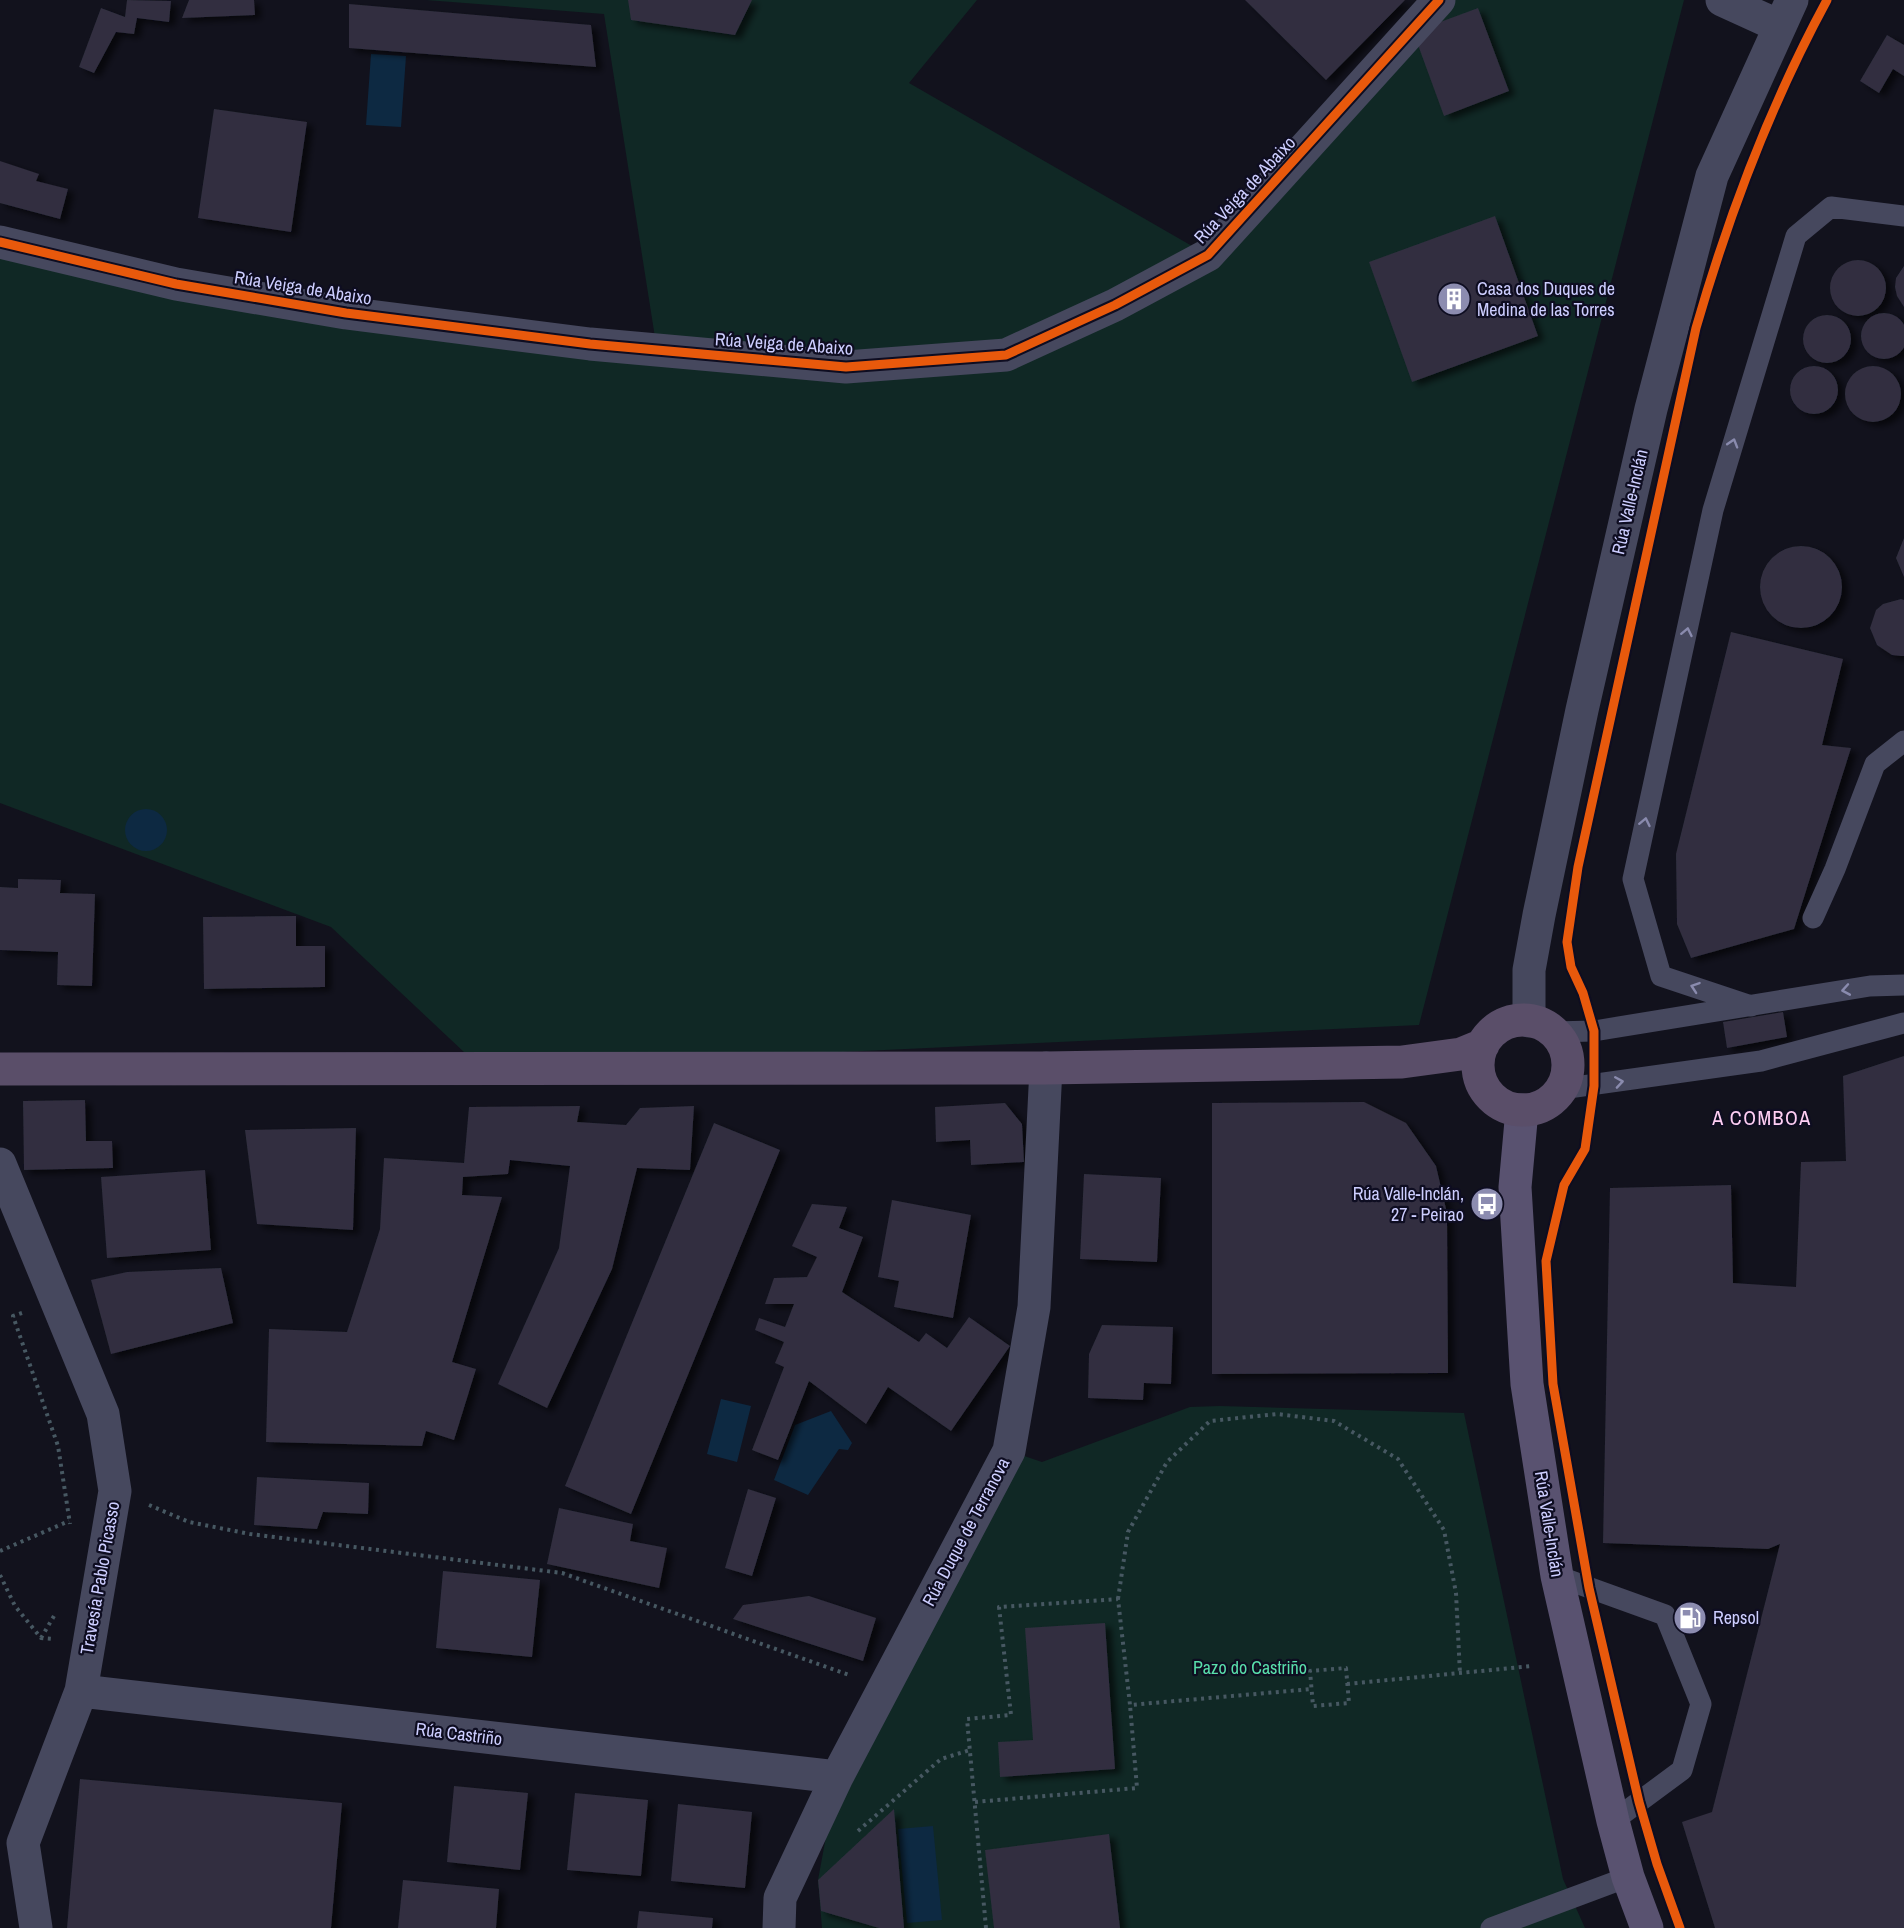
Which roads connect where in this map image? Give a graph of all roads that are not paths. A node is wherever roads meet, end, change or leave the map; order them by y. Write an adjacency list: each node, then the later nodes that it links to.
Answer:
1 (1438, 0): 5 (street, Rúa Veiga de Abaixo)
2 (1722, 0): 3 (street)
3 (1786, 13): 11 (street, Rúa Valle-Inclán)
4 (1904, 216): 9 (lane, one-way to 4)
5 (0, 242)
6 (1904, 741): 7 (lane)
7 (1813, 918)
8 (1904, 985): 9 (lane, one-way to 9)
9 (1751, 1006): 11 (lane)
10 (1904, 1023): 16 (lane, one-way to 10)
11 (1541, 1026): 12 (highway); 16 (highway)
12 (1483, 1045): 13 (highway); 17 (highway)
13 (1370, 1062): 14 (highway); 17 (highway)
14 (1046, 1068): 15 (highway); 22 (street, Rúa Duque de Terranova)
15 (0, 1069)
16 (1561, 1089): 18 (highway)
17 (1486, 1092): 18 (highway)
18 (1522, 1110): 20 (main road, Rúa Valle-Inclán)
19 (0, 1164): 21 (street, Travesía Pablo Picasso)
20 (1557, 1576): 23 (main road, Rúa Valle-Inclán); 23 (lane)
21 (81, 1691): 22 (street, Rúa Castriño); 25 (street, Travesía Pablo Picasso)
22 (837, 1777): 26 (street, Rúa Duque de Terranova)
23 (1613, 1821): 24 (main road, Rúa Valle-Inclán)
24 (1628, 1877): 27 (lane); 28 (main road, Rúa Valle-Inclán)
25 (36, 1928)
26 (779, 1928)
27 (1491, 1928)
28 (1647, 1928)

